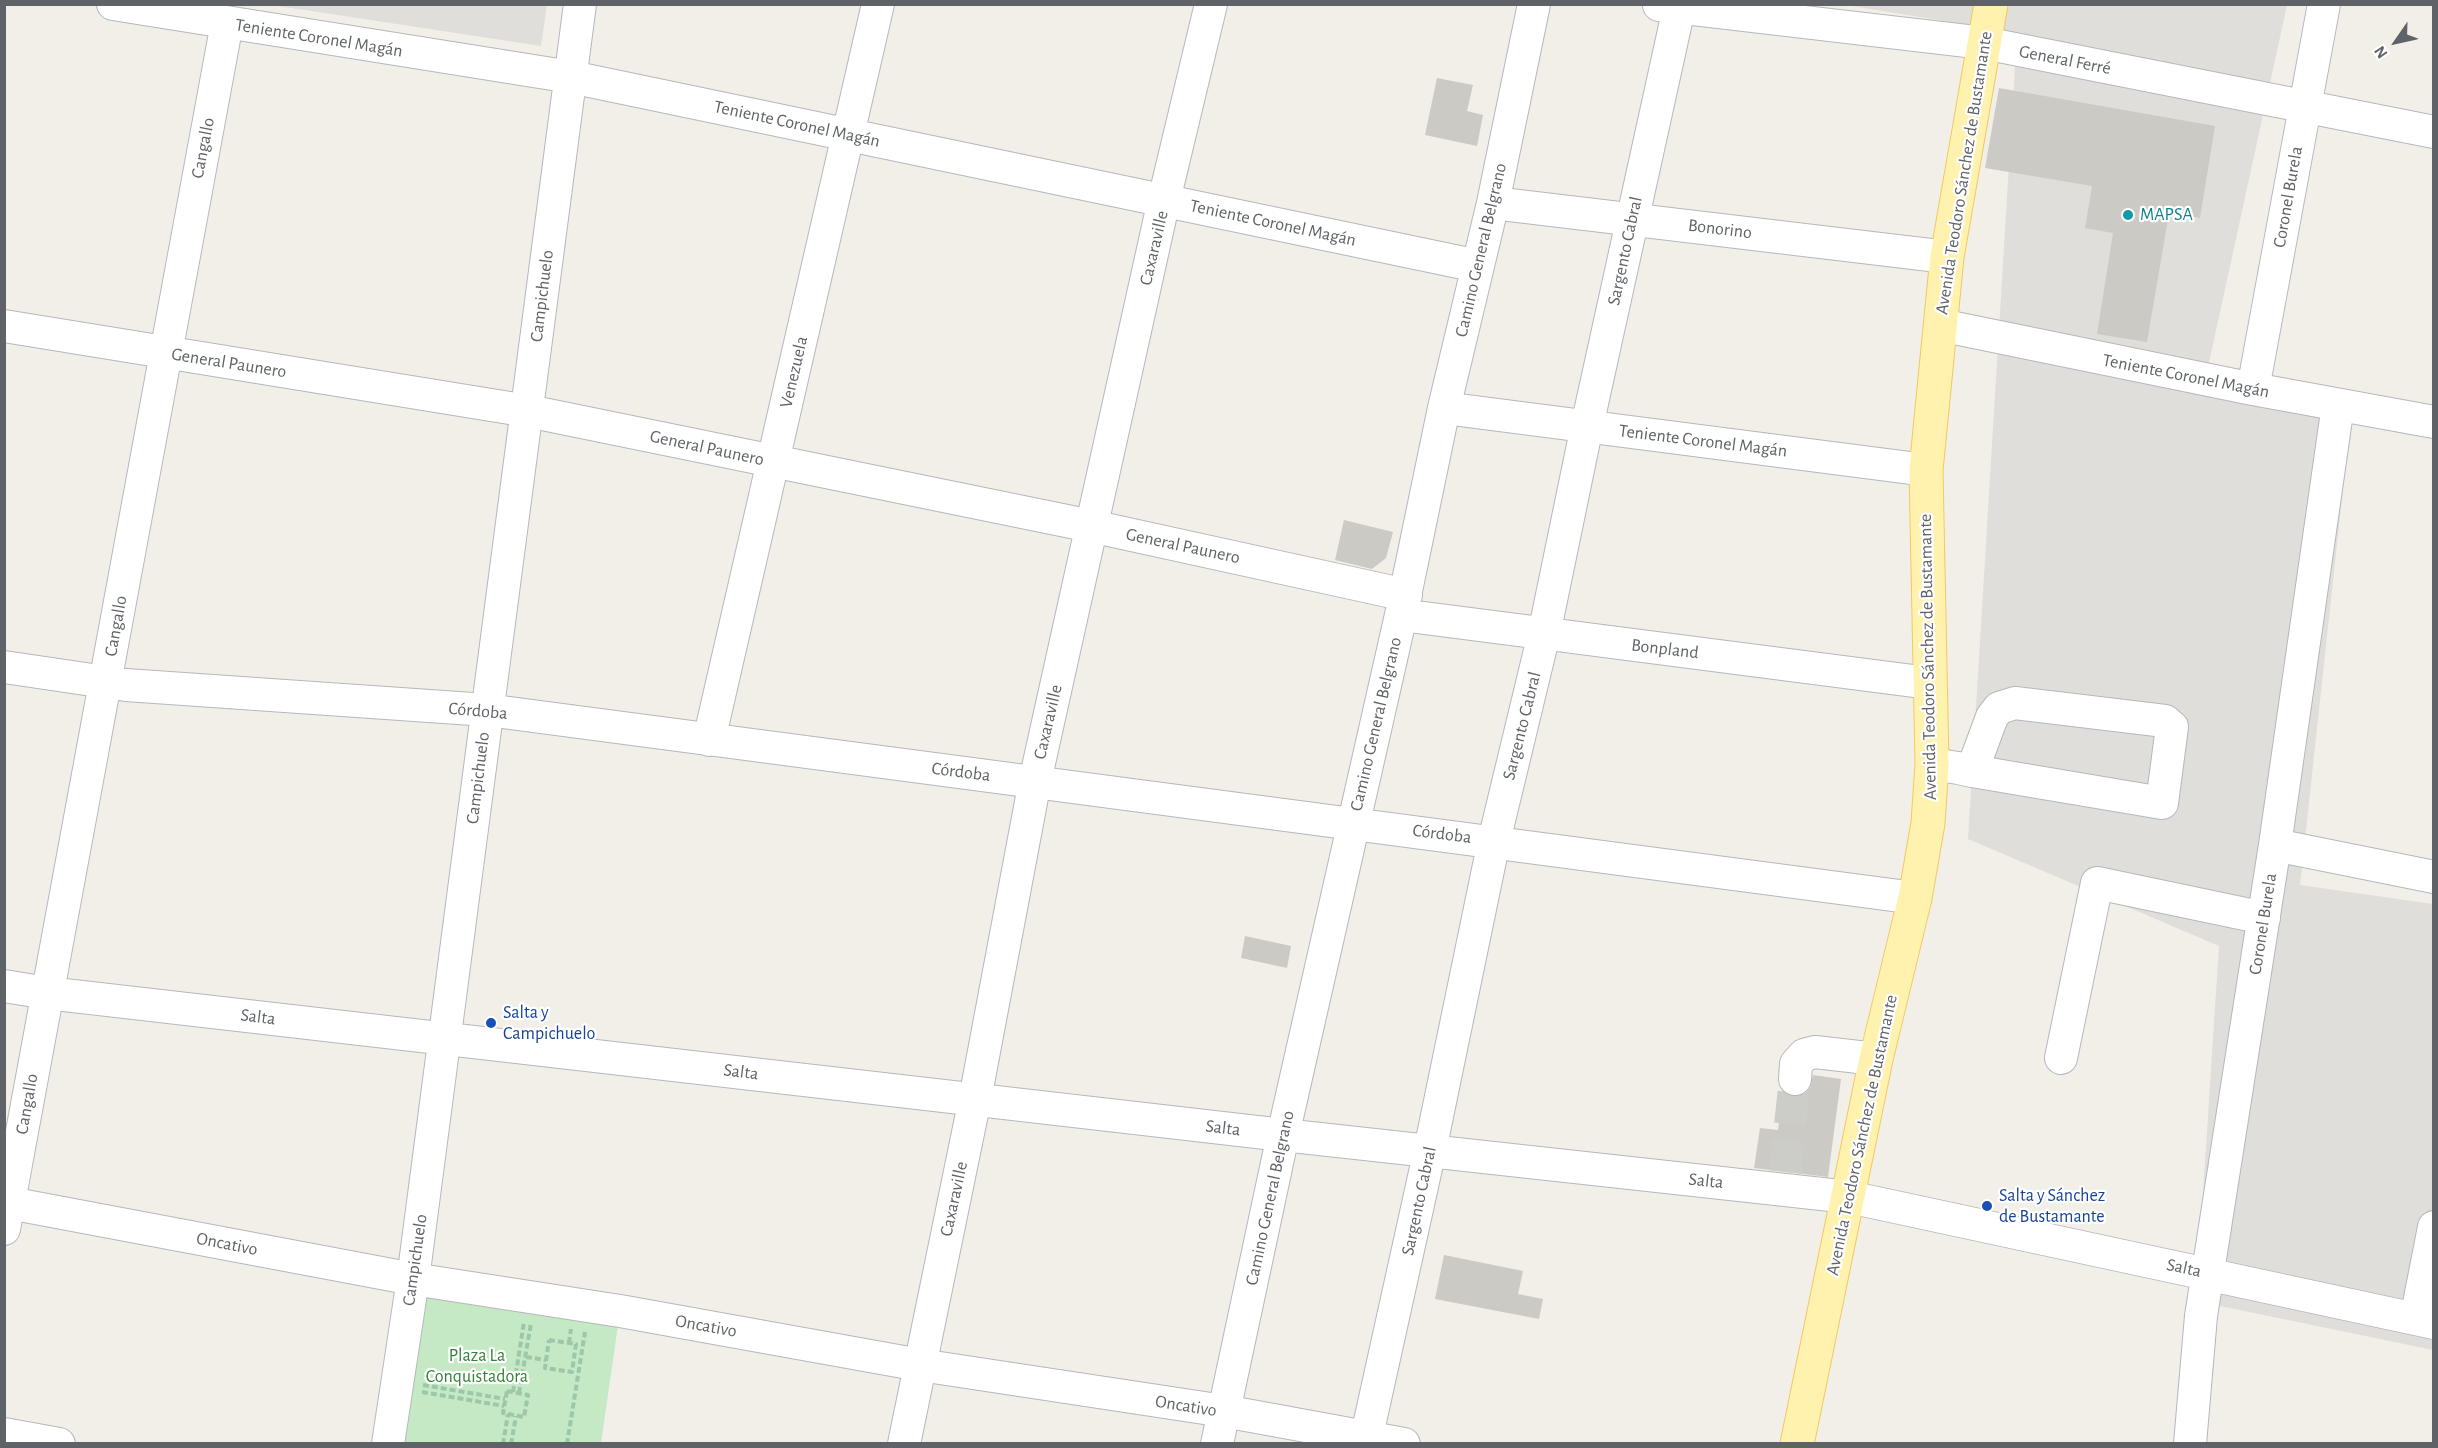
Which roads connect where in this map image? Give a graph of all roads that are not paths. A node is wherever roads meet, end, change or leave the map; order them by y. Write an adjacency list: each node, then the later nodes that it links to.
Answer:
1 (113, 4): 9 (street, Teniente Coronel Magán)
2 (580, 4): 11 (street, Campichuelo)
3 (878, 4): 14 (street, Venezuela)
4 (1211, 4): 15 (street, Caxaraville)
5 (1534, 4): 16 (street, Camino General Belgrano)
6 (1991, 4): 10 (main road, Avenida Teodoro Sánchez de Bustamante)
7 (2324, 4): 12 (street, Coronel Burela)
8 (1668, 6): 10 (street, General Ferré); 17 (street, Sargento Cabral)
9 (227, 23): 11 (street, Teniente Coronel Magán); 22 (street, Cangallo)
10 (1984, 43): 12 (street, General Ferré); 18 (main road, Avenida Teodoro Sánchez de Bustamante)
11 (571, 77): 14 (street, Teniente Coronel Magán); 26 (street, Campichuelo)
12 (2304, 108): 13 (street, General Ferré); 23 (street, Coronel Burela)
13 (2433, 132)
14 (850, 134): 15 (street, Teniente Coronel Magán); 29 (street, Venezuela)
15 (1164, 200): 19 (street, Teniente Coronel Magán); 31 (street, Caxaraville)
16 (1493, 203): 17 (street, Bonorino); 19 (street, Camino General Belgrano)
17 (1631, 218): 18 (street, Bonorino); 28 (street, Sargento Cabral)
18 (1947, 257): 20 (main road, Avenida Teodoro Sánchez de Bustamante)
19 (1478, 266): 25 (street, Camino General Belgrano)
20 (1940, 325): 23 (street, Teniente Coronel Magán); 30 (main road, Avenida Teodoro Sánchez de Bustamante)
21 (4, 326): 22 (street, General Paunero)
22 (165, 352): 26 (street, General Paunero); 35 (street, Cangallo)
23 (2253, 390): 24 (street, Teniente Coronel Magán)
24 (2338, 405): 27 (street, Teniente Coronel Magán); 44 (street, Coronel Burela)
25 (1444, 408): 28 (street, Teniente Coronel Magán); 32 (street, Camino General Belgrano)
26 (528, 411): 29 (street, General Paunero); 37 (street, Campichuelo)
27 (2433, 422)
28 (1587, 426): 30 (street, Teniente Coronel Magán); 33 (street, Sargento Cabral)
29 (773, 461): 31 (street, General Paunero); 38 (street, Venezuela)
30 (1926, 470): 36 (main road, Avenida Teodoro Sánchez de Bustamante)
31 (1091, 526): 32 (street, General Paunero); 41 (street, Caxaraville)
32 (1403, 605): 33 (street, Bonpland); 42 (street, Camino General Belgrano)
33 (1545, 634): 36 (street, Bonpland); 43 (street, Sargento Cabral)
34 (4, 667): 35 (street, Córdoba)
35 (105, 683): 37 (street, Córdoba); 49 (street, Cangallo)
36 (1929, 683): 39 (main road, Avenida Teodoro Sánchez de Bustamante)
37 (487, 710): 38 (street, Córdoba); 50 (street, Campichuelo)
38 (710, 740): 41 (street, Córdoba)
39 (1932, 764): 40 (street); 46 (main road, Avenida Teodoro Sánchez de Bustamante)
40 (1972, 771): 40 (street)
41 (1035, 781): 42 (street, Córdoba); 54 (street, Caxaraville)
42 (1354, 823): 43 (street, Córdoba); 55 (street, Camino General Belgrano)
43 (1494, 841): 46 (street, Córdoba); 56 (street, Sargento Cabral)
44 (2276, 845): 45 (street); 47 (street, Coronel Burela)
45 (2433, 877)
46 (1915, 898): 52 (main road, Avenida Teodoro Sánchez de Bustamante)
47 (2264, 918): 51 (street); 60 (street, Coronel Burela)
48 (4, 986): 49 (street, Salta)
49 (47, 993): 50 (street, Salta); 58 (street, Cangallo)
50 (444, 1039): 54 (street, Salta); 61 (street, Campichuelo)
51 (2061, 1058)
52 (1876, 1059): 53 (street); 57 (main road, Avenida Teodoro Sánchez de Bustamante)
53 (1795, 1079)
54 (975, 1099): 55 (street, Salta); 63 (street, Caxaraville)
55 (1283, 1135): 56 (street, Salta); 64 (street, Camino General Belgrano)
56 (1430, 1150): 57 (street, Salta); 66 (street, Sargento Cabral)
57 (1849, 1197): 60 (street, Salta); 72 (main road, Avenida Teodoro Sánchez de Bustamante)
58 (6, 1211): 61 (street, Oncativo)
59 (2433, 1227): 62 (street)
60 (2209, 1273): 62 (street, Salta); 73 (street, Coronel Burela)
61 (413, 1279): 63 (street, Oncativo); 68 (street, Campichuelo)
62 (2425, 1321)
63 (920, 1365): 64 (street, Oncativo); 69 (street, Caxaraville)
64 (1224, 1412): 66 (street, Oncativo); 70 (street, Camino General Belgrano)
65 (4, 1434): 67 (street)
66 (1366, 1440): 71 (street, Oncativo)
67 (59, 1443)
68 (388, 1443)
69 (904, 1443)
70 (1217, 1443)
71 (1404, 1443)
72 (1797, 1443)
73 (2190, 1443)

